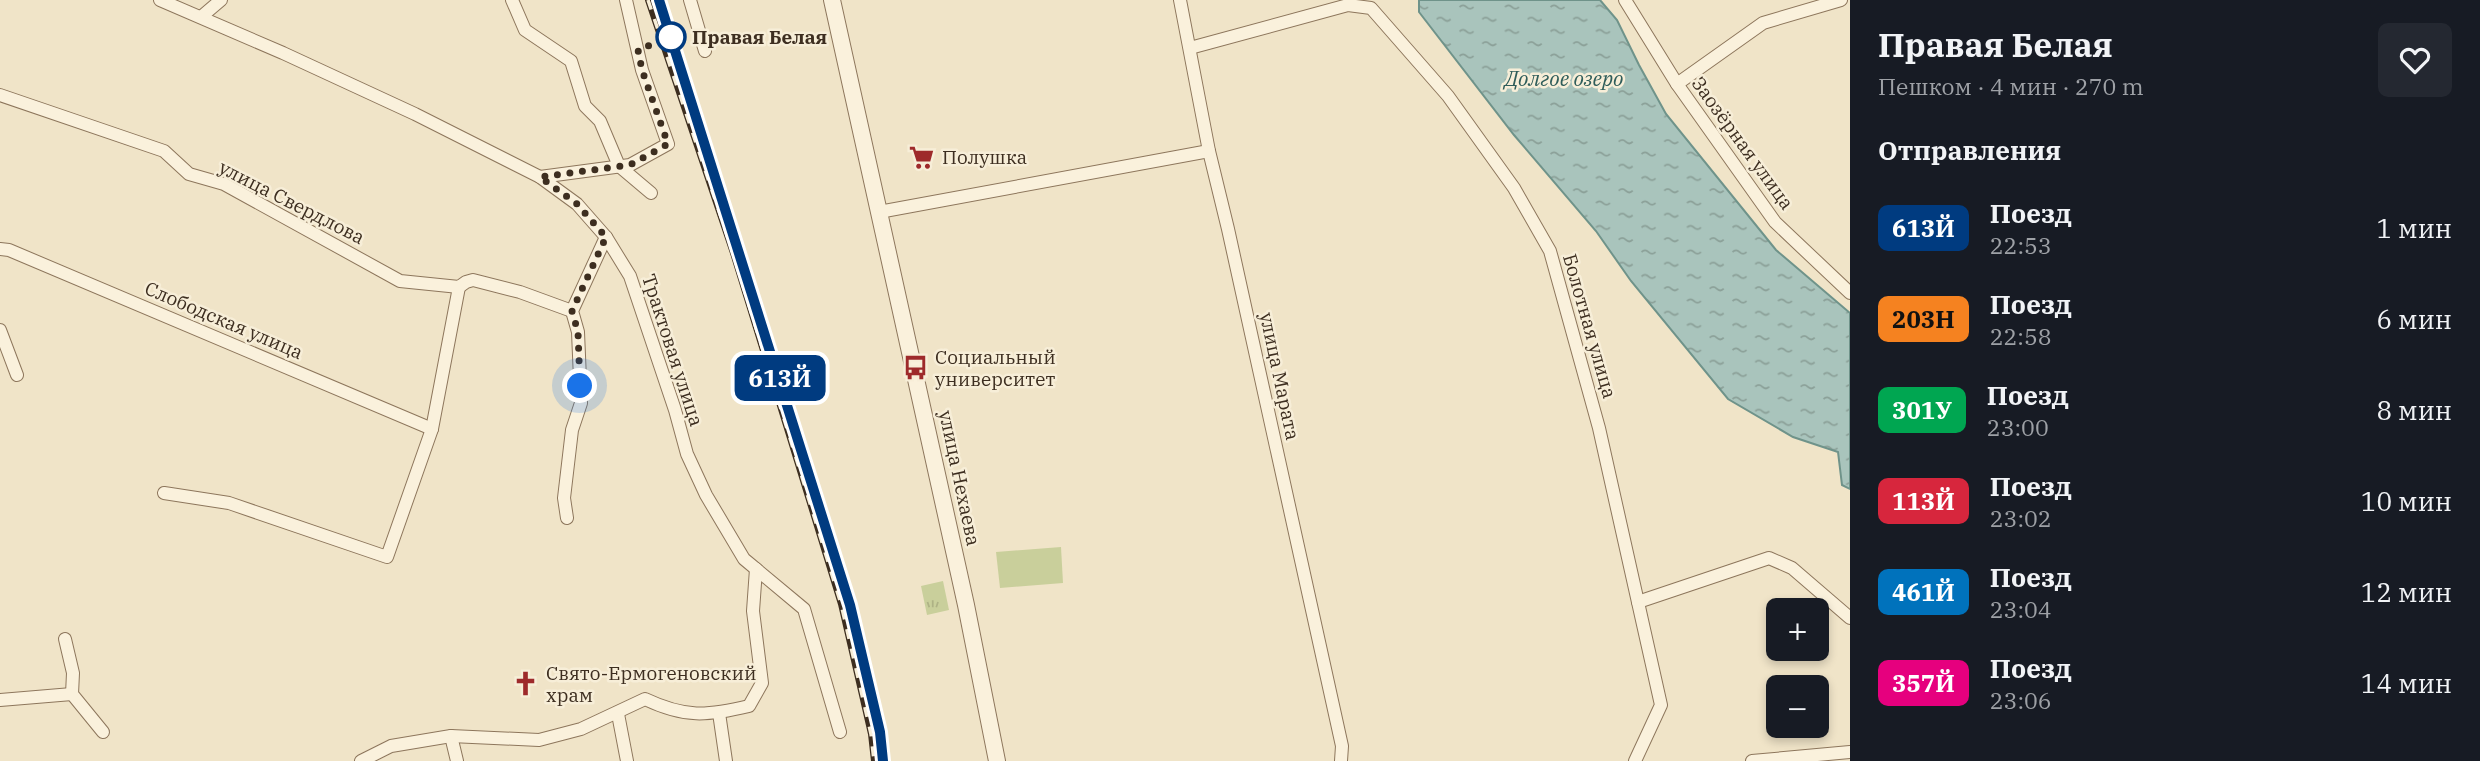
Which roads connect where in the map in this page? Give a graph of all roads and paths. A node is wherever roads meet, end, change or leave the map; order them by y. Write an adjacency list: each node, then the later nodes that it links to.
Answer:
1 (160, 0): 10 (street, Трактовая улица)
2 (221, 0): 10 (street)
3 (512, 0): 16 (street)
4 (626, 0): 16 (street)
5 (690, 0): 12 (street)
6 (832, 0): 19 (street, улица Нехаева)
7 (1180, 0): 11 (street, улица Марата)
8 (1625, 0): 13 (street, Заозёрная улица)
9 (1841, 0): 13 (street)
10 (201, 17): 17 (street, Трактовая улица)
11 (1190, 48): 15 (street, улица Марата); 31 (street, Болотная улица)
12 (705, 51)
13 (1677, 84): 23 (street, Заозёрная улица)
14 (0, 94): 22 (street, улица Свердлова)
15 (1209, 150): 19 (street); 47 (street, улица Марата)
16 (619, 166): 17 (street); 18 (street)
17 (540, 177): 20 (street, Трактовая улица)
18 (652, 193)
19 (879, 212): 46 (street, улица Нехаева)
20 (606, 237): 24 (street); 30 (street, Трактовая улица)
21 (0, 249): 27 (street, Слободская улица)
22 (459, 287): 24 (street, улица Свердлова); 27 (street)
23 (1850, 293)
24 (572, 311): 29 (street)
25 (0, 330): 26 (street)
26 (17, 375)
27 (432, 429): 28 (street)
28 (164, 493)
29 (567, 518)
30 (756, 569): 36 (street); 39 (street, Трактовая улица)
31 (1638, 603): 32 (street); 48 (street, Болотная улица)
32 (1850, 618)
33 (65, 639): 34 (street)
34 (72, 694): 35 (street); 38 (street)
35 (0, 701)
36 (719, 713): 37 (street); 45 (street)
37 (618, 714): 40 (street); 44 (street)
38 (103, 732)
39 (840, 732)
40 (451, 736): 42 (street); 43 (street)
41 (1850, 752): 49 (street)
42 (361, 761)
43 (457, 761)
44 (627, 761)
45 (726, 761)
46 (997, 761)
47 (1341, 761)
48 (1635, 761)
49 (1752, 761)

